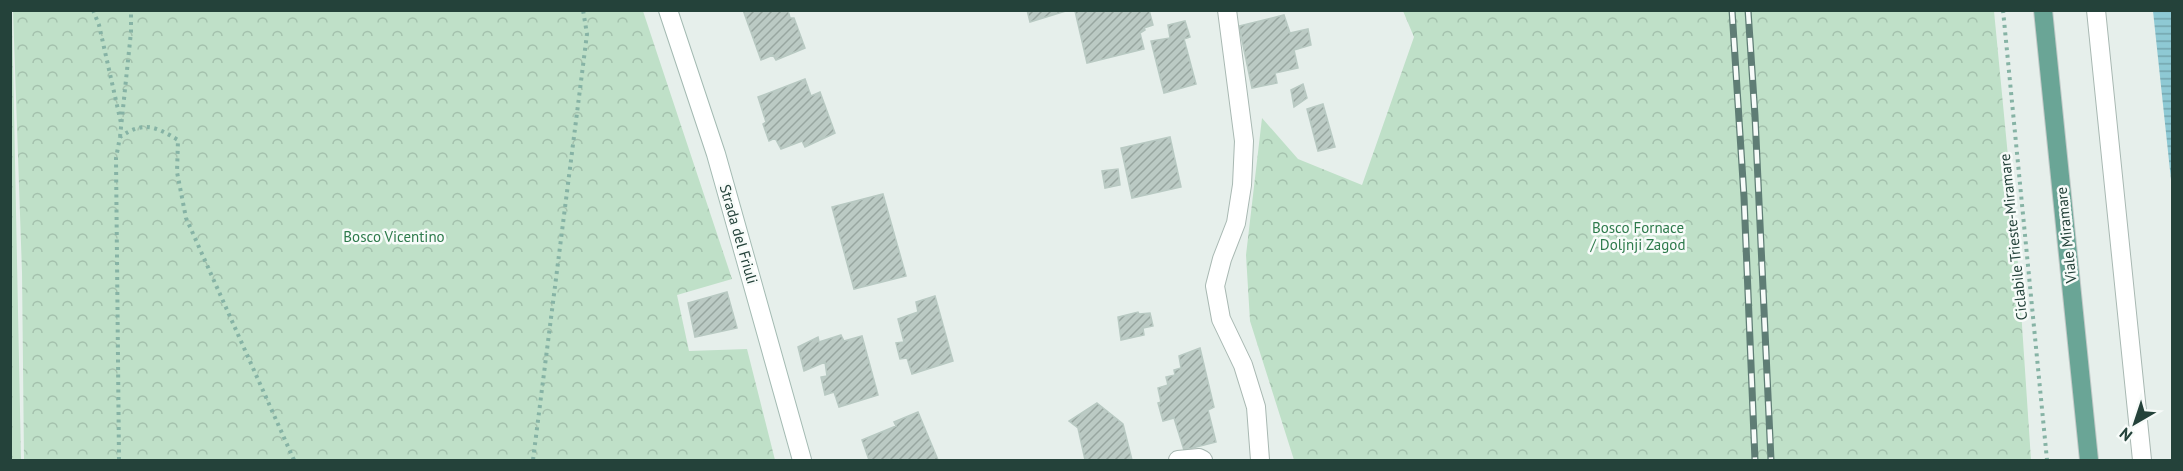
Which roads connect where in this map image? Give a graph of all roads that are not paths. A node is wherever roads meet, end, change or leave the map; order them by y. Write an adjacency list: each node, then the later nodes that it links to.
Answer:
1 (668, 10): 5 (street, Strada del Friuli)
2 (1227, 10): 8 (street)
3 (2043, 10): 9 (main road, Viale Miramare)
4 (2096, 10): 10 (street)
5 (801, 460)
6 (1178, 460): 7 (street)
7 (1203, 460)
8 (1260, 460)
9 (2089, 460)
10 (2142, 460)

